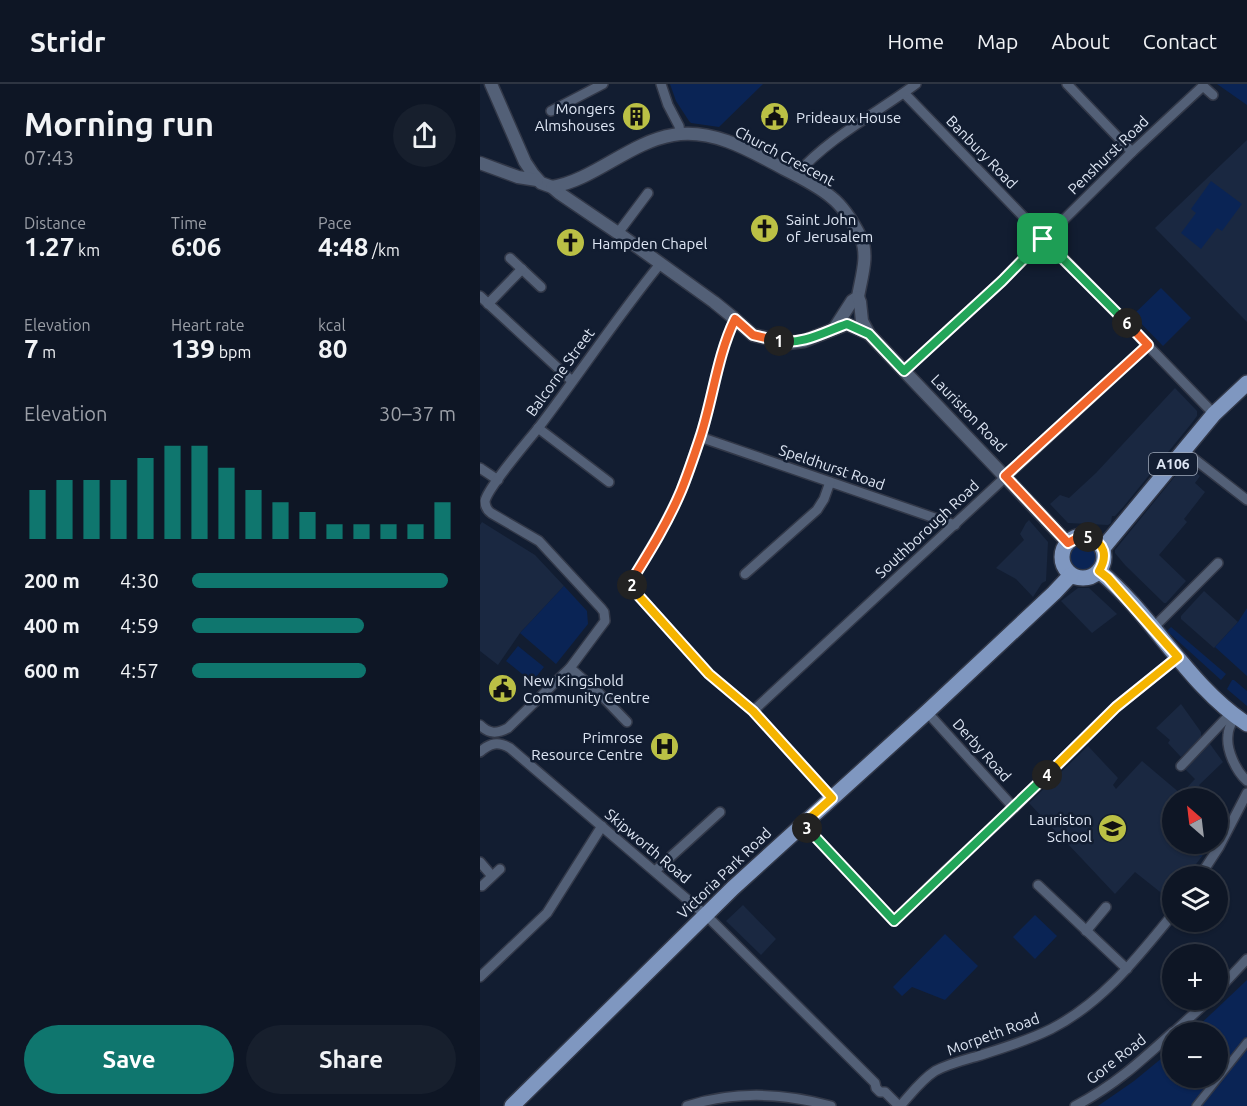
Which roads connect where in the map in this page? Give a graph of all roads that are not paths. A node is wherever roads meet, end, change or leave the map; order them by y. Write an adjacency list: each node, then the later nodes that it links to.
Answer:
1 (491, 84): 13 (street)
2 (603, 84): 8 (street)
3 (661, 84): 9 (street)
4 (916, 84): 6 (street)
5 (1068, 84): 10 (street)
6 (904, 93): 12 (street); 19 (street, Banbury Road)
7 (1213, 95): 10 (street, Penshurst Road)
8 (551, 111)
9 (680, 133): 12 (street, Church Crescent); 14 (street, Church Crescent)
10 (1132, 152): 19 (street, Penshurst Road)
11 (480, 163): 13 (street)
12 (796, 175): 25 (street, Church Crescent)
13 (537, 180): 15 (street, Lauriston Road)
14 (572, 182): 15 (street, Church Crescent); 17 (street)
15 (552, 187): 17 (street, Lauriston Road)
16 (648, 193): 18 (street)
17 (572, 201): 18 (street, Lauriston Road)
18 (618, 233): 21 (street, Lauriston Road)
19 (1043, 239): 30 (street, Banbury Road); 31 (street, Penshurst Road)
20 (510, 258): 22 (street)
21 (660, 264): 27 (street, Lauriston Road); 32 (street, Balcorne Street)
22 (522, 269): 23 (street); 26 (street)
23 (541, 287)
24 (480, 296): 26 (street)
25 (858, 297): 28 (street, Church Crescent); 29 (street, Lauriston Road)
26 (488, 304): 32 (street)
27 (735, 319): 28 (street, Lauriston Road); 36 (street)
28 (834, 328): 29 (street, Lauriston Road)
29 (869, 334): 31 (street, Lauriston Road)
30 (1148, 345): 34 (street, Banbury Road); 39 (street, Southborough Road)
31 (904, 371): 39 (street, Lauriston Road)
32 (572, 381): 35 (street, Balcorne Street)
33 (1247, 383): 34 (main road, A106)
34 (1214, 414): 37 (main road, A106)
35 (538, 428): 40 (street, Balcorne Street); 41 (street)
36 (700, 437): 42 (street, Speldhurst Road); 54 (street)
37 (1184, 451): 43 (street); 46 (main road, A106)
38 (480, 468): 40 (street)
39 (1005, 476): 44 (street, Southborough Road); 45 (street, Lauriston Road)
40 (498, 480): 53 (street, Balcorne Street)
41 (609, 482)
42 (830, 483): 44 (street, Speldhurst Road); 49 (street)
43 (1247, 501)
44 (955, 525): 54 (street, Southborough Road)
45 (1068, 543): 46 (main road); 50 (main road)
46 (1102, 548): 48 (main road)
47 (1218, 563): 51 (street)
48 (1099, 571): 50 (main road); 51 (main road)
49 (745, 574)
50 (1071, 574): 55 (main road, Victoria Park Road)
51 (1153, 628): 52 (main road)
52 (1178, 657): 56 (main road); 65 (street)
53 (570, 668): 57 (street); 59 (street)
54 (753, 711): 64 (street)
55 (927, 712): 64 (main road, Victoria Park Road); 65 (street, Derby Road)
56 (1238, 717): 61 (street); 62 (street)
57 (627, 722)
58 (480, 725): 59 (street, Skipworth Road)
59 (497, 738): 60 (street); 68 (street, Skipworth Road)
60 (480, 752)
61 (1181, 766)
62 (1247, 781)
63 (1247, 793): 70 (street)
64 (832, 798): 67 (main road, Victoria Park Road)
65 (1014, 808): 67 (street)
66 (720, 812): 71 (street)
67 (803, 824): 75 (main road, Victoria Park Road)
68 (602, 826): 71 (street, Skipworth Road); 80 (street)
69 (480, 862): 73 (street)
70 (1207, 866)
71 (655, 871): 75 (street, Skipworth Road)
72 (1038, 885): 77 (street)
73 (482, 886)
74 (1106, 906): 77 (street)
75 (706, 915): 86 (main road, Victoria Park Road); 89 (street, Skipworth Road)
76 (1162, 927): 79 (street, Morpeth Road)
77 (1086, 931): 79 (street)
78 (1247, 959): 81 (street)
79 (1127, 969): 89 (street, Morpeth Road)
80 (480, 977)
81 (1228, 979)
82 (1198, 1010): 83 (street, Gore Road)
83 (1184, 1022)
84 (1162, 1042): 90 (street, Gore Road)
85 (1247, 1042): 91 (street)
86 (512, 1106)
87 (687, 1106): 88 (street)
88 (831, 1106)
89 (899, 1106)
90 (1075, 1106)
91 (1196, 1106)

